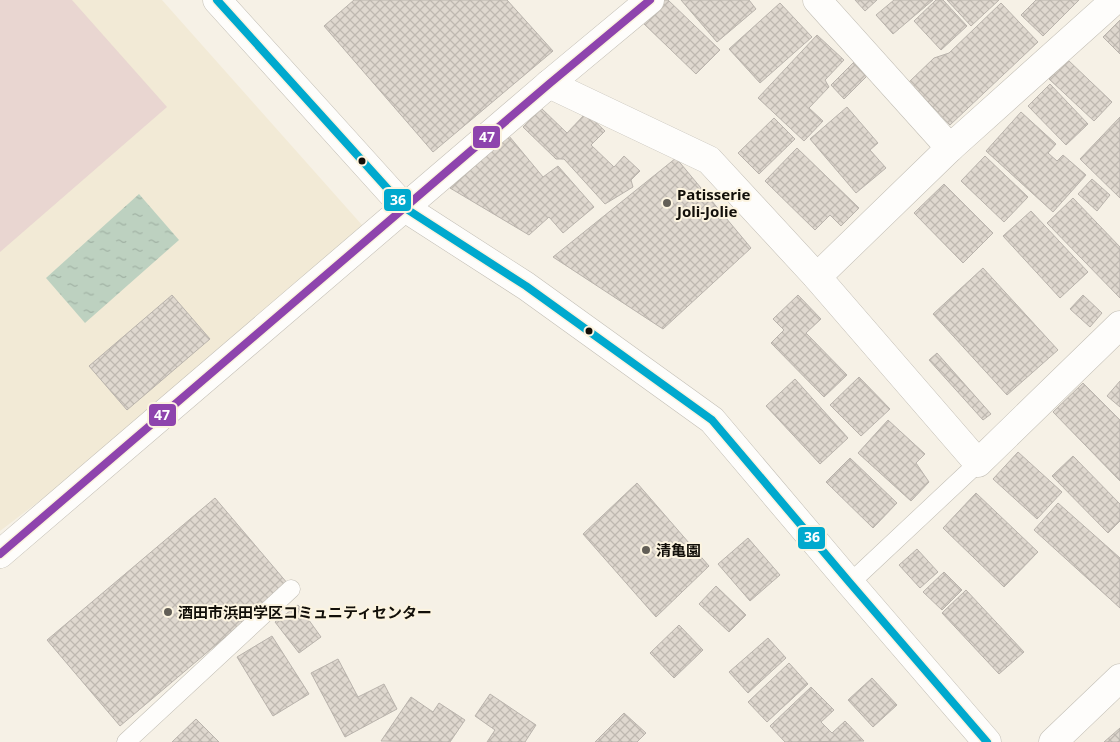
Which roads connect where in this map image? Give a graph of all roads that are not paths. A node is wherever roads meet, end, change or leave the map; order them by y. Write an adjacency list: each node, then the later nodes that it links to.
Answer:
1 (217, 0): 7 (street)
2 (650, 0): 5 (street)
3 (817, 0): 6 (street)
4 (1115, 0): 6 (street)
5 (549, 84): 7 (street); 8 (street)
6 (950, 148): 8 (street)
7 (405, 208): 11 (street); 12 (street)
8 (817, 277): 10 (street)
9 (1120, 325): 10 (street)
10 (978, 463): 12 (lane)
11 (0, 554)
12 (850, 583): 16 (street)
13 (291, 589): 15 (lane)
14 (1120, 678): 17 (street)
15 (126, 742)
16 (987, 742)
17 (1053, 742)

